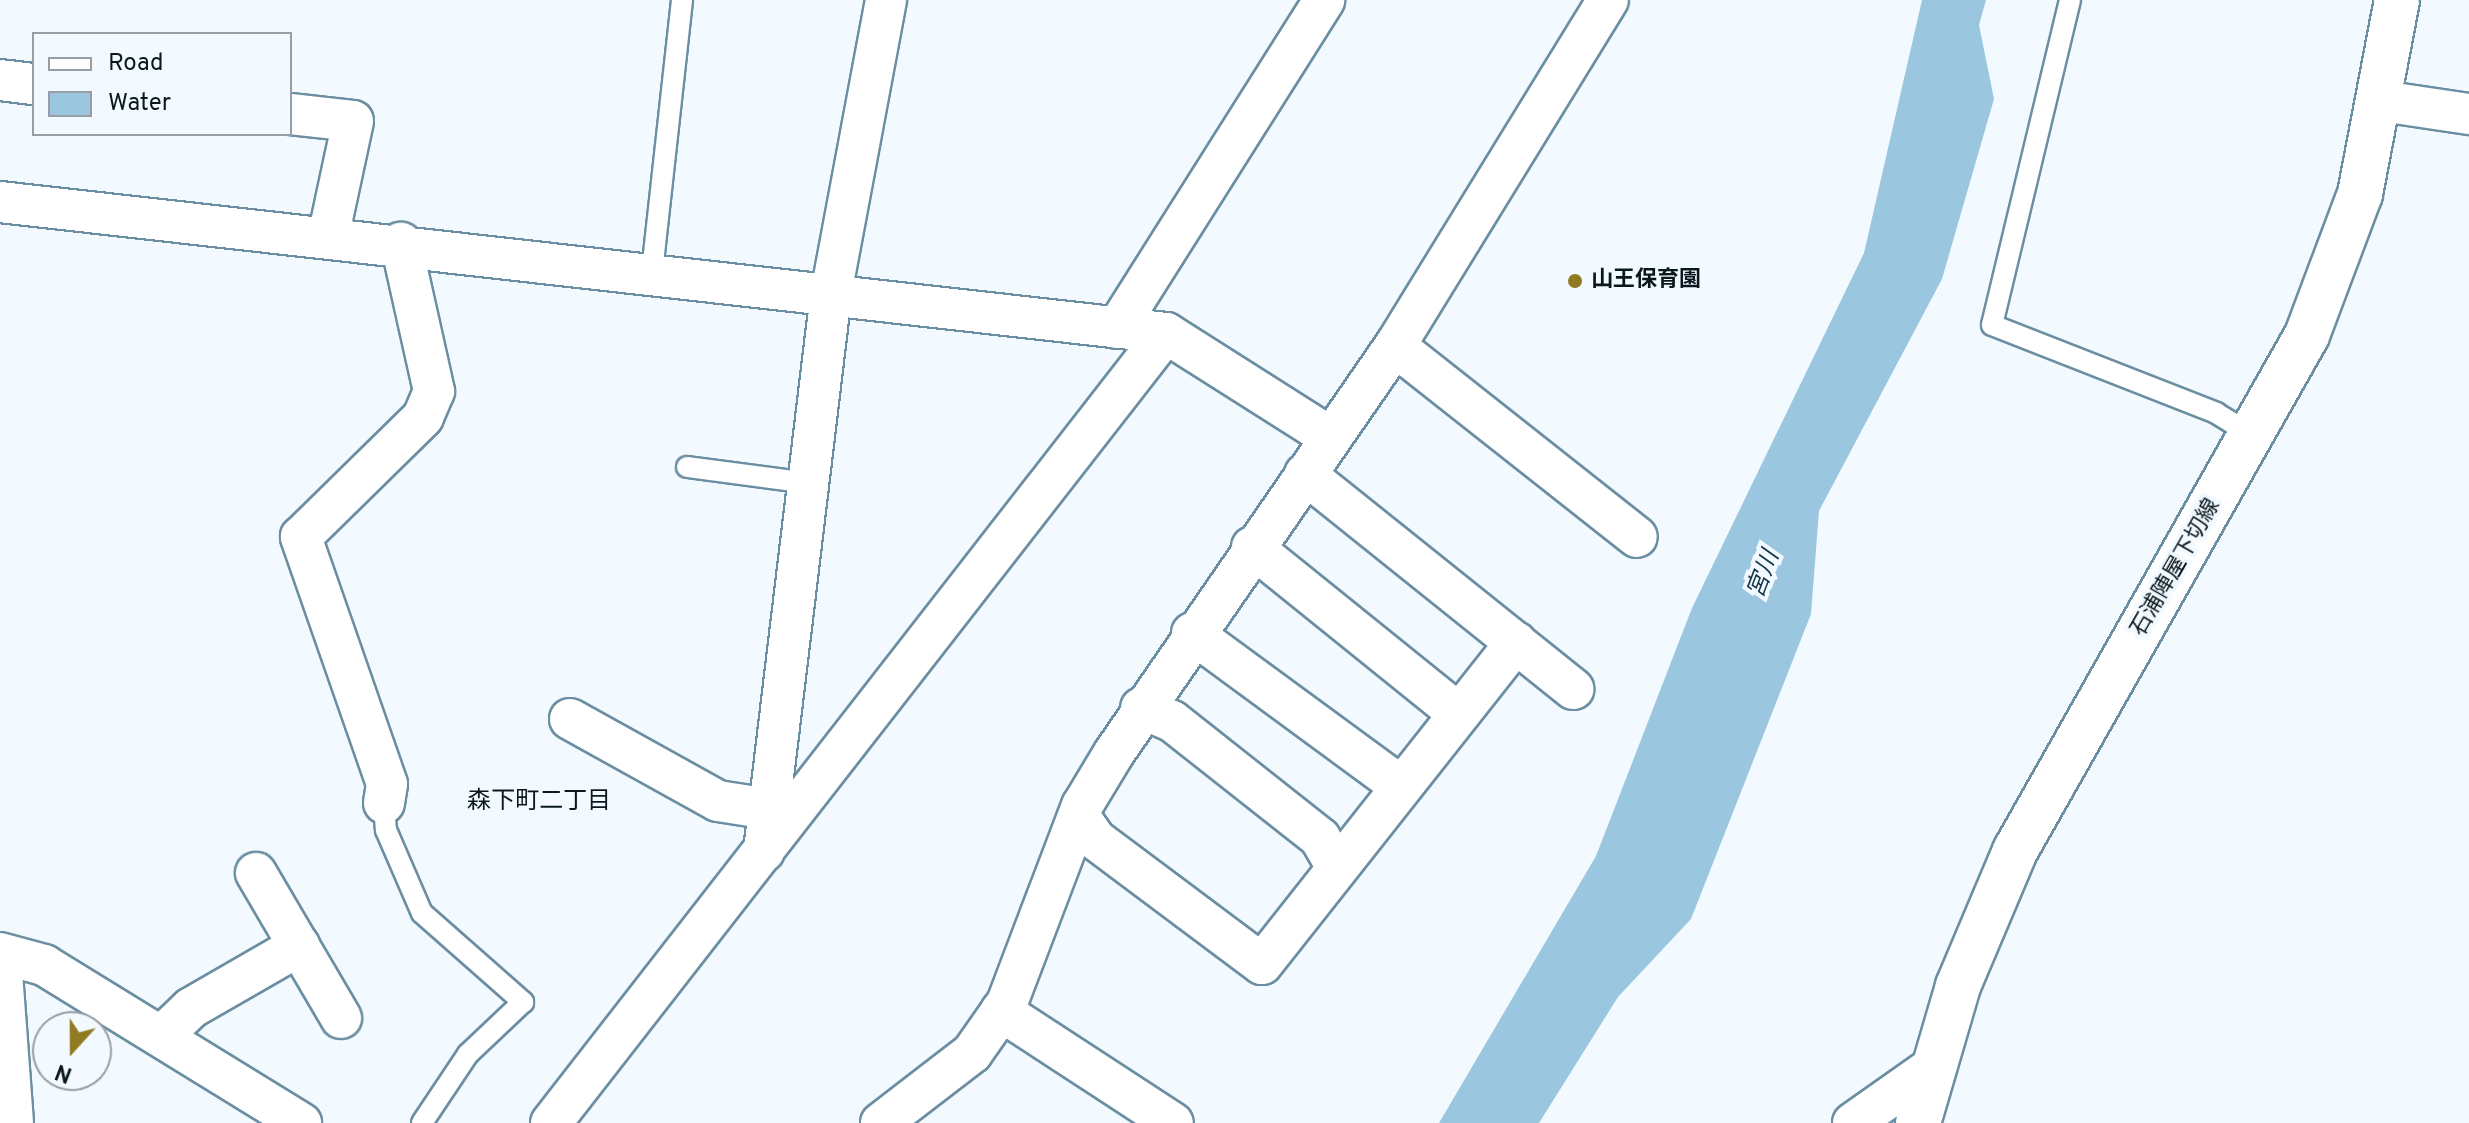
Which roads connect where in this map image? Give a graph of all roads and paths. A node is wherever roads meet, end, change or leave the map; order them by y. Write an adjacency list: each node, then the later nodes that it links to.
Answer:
1 (682, 0): 15 (lane)
2 (886, 0): 16 (street)
3 (1324, 0): 17 (street)
4 (1608, 0): 19 (street)
5 (2070, 0): 20 (lane)
6 (2397, 0): 9 (main road, 石浦陣屋下切線)
7 (0, 80): 8 (street)
8 (32, 84)
9 (2381, 101): 11 (street); 20 (main road, 石浦陣屋下切線)
10 (292, 114): 13 (street)
11 (2469, 114)
12 (0, 202): 13 (street)
13 (329, 233): 14 (street)
14 (401, 243): 15 (street); 34 (street)
15 (652, 272): 16 (street)
16 (831, 294): 17 (street); 24 (street)
17 (1117, 328): 18 (street)
18 (1166, 333): 21 (street); 37 (street)
19 (1395, 346): 21 (street); 25 (street)
20 (2252, 435): 46 (main road, 石浦陣屋下切線)
21 (1330, 437): 23 (street)
22 (687, 467): 24 (lane)
23 (1305, 474): 26 (street); 28 (street)
24 (808, 483): 35 (street)
25 (1637, 537)
26 (1252, 547): 27 (street); 31 (street)
27 (1192, 633): 30 (street); 33 (street)
28 (1516, 642): 29 (street); 31 (street)
29 (1573, 689)
30 (1141, 708): 36 (street); 38 (street)
31 (1459, 714): 33 (street)
32 (570, 719): 35 (street)
33 (1402, 787): 38 (street)
34 (384, 803): 49 (lane)
35 (769, 809): 37 (street)
36 (1079, 816): 38 (street); 43 (street)
37 (764, 853): 50 (street)
38 (1337, 868)
39 (256, 873): 40 (street)
40 (299, 946): 44 (street); 45 (street)
41 (0, 953): 45 (street)
42 (0, 973): 47 (main road)
43 (1001, 1011): 51 (street); 52 (street)
44 (341, 1018)
45 (164, 1034): 48 (street)
46 (1931, 1068): 53 (street); 54 (main road, 石浦陣屋下切線)
47 (11, 1123)
48 (301, 1123)
49 (422, 1123)
50 (551, 1123)
51 (881, 1123)
52 (1173, 1123)
53 (1853, 1123)
54 (1918, 1123)

